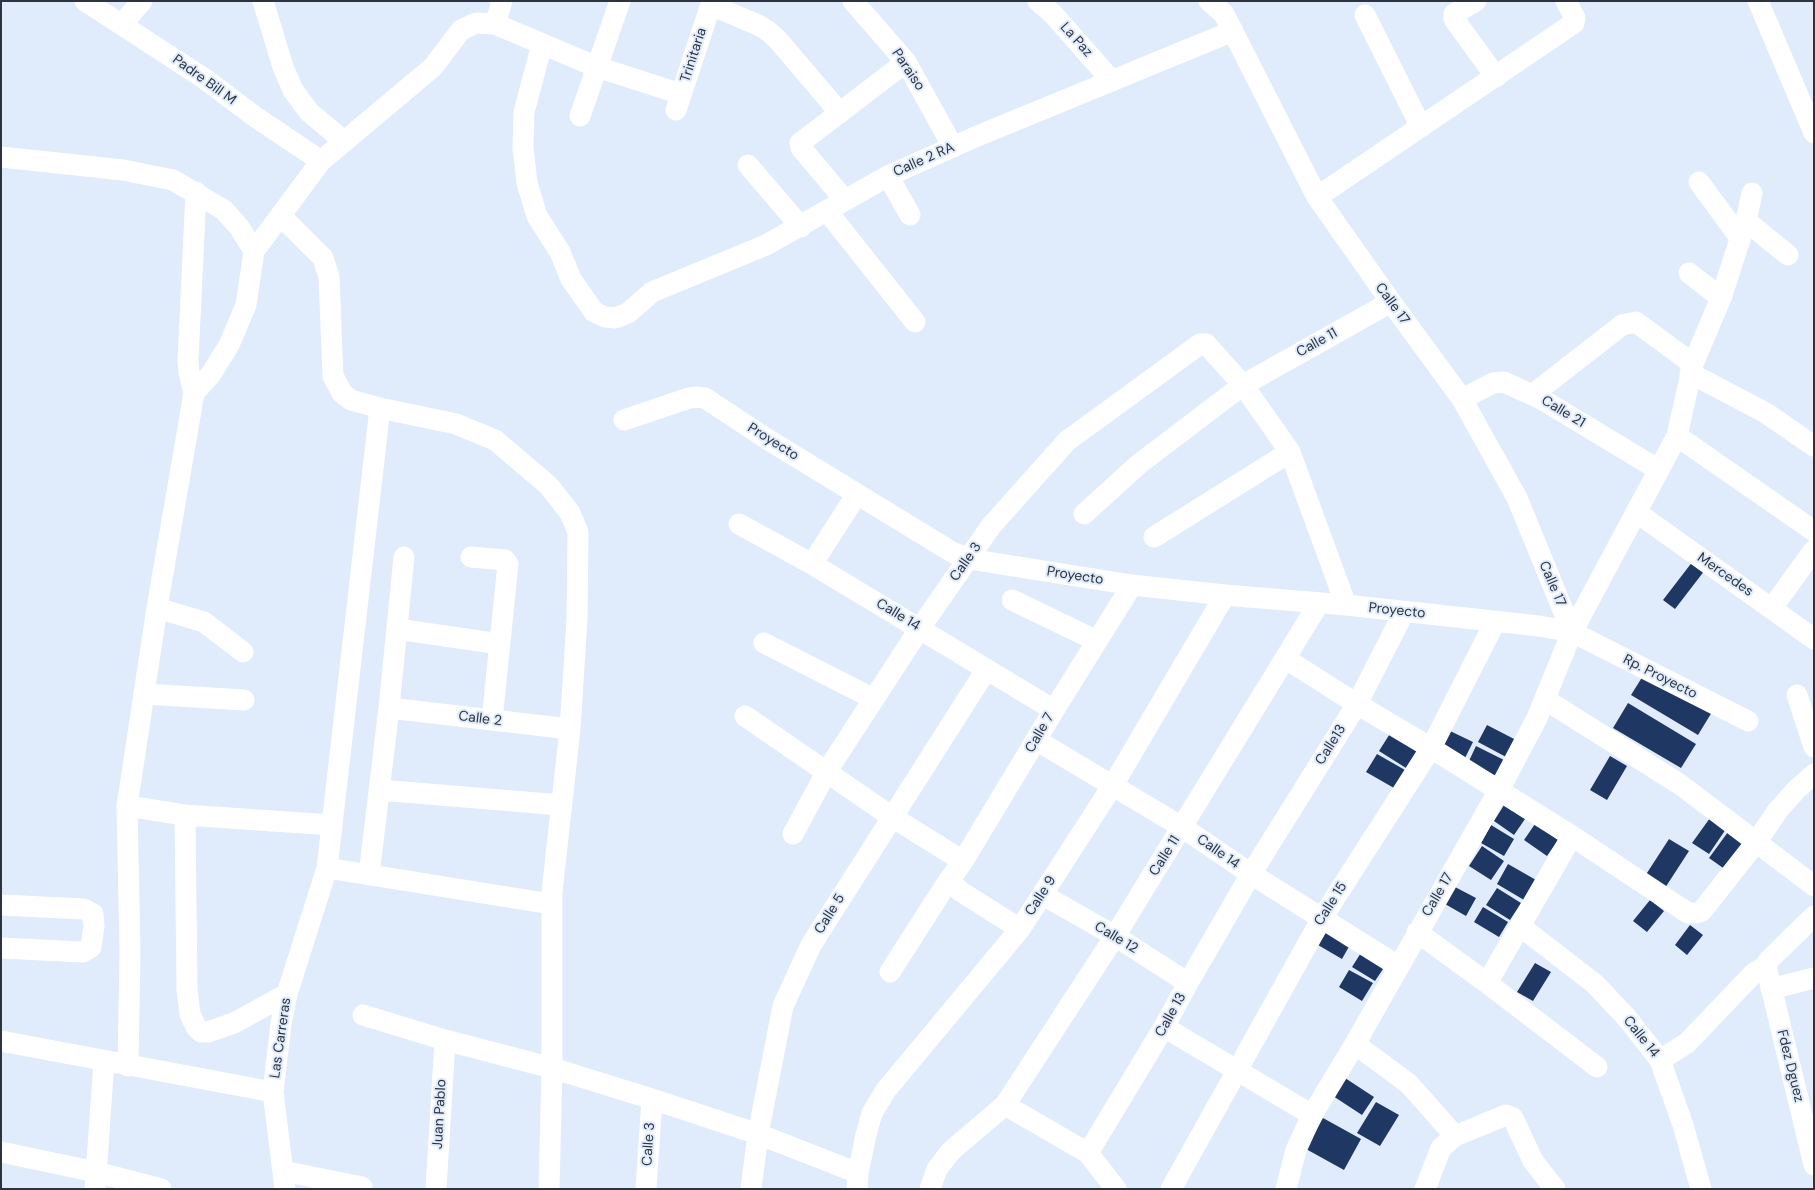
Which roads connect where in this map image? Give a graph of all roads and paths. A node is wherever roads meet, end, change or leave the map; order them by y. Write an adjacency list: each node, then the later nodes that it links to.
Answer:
1 (85, 1): 14 (street, Padre Bill M)
2 (142, 1): 14 (street)
3 (263, 1): 26 (street)
4 (502, 1): 15 (street)
5 (618, 1): 18 (street)
6 (852, 1): 17 (street, Paraiso)
7 (1038, 1): 20 (street, La Paz)
8 (1476, 1): 19 (street)
9 (1566, 1): 19 (street)
10 (1758, 1): 22 (street)
11 (712, 3): 18 (street, Trinitaria); 21 (street)
12 (1225, 12): 20 (street, Calle 2 RA); 35 (street, Calle 17)
13 (1365, 15): 24 (street)
14 (122, 24): 29 (street, Padre Bill M)
15 (495, 24): 16 (street); 26 (street)
16 (542, 44): 18 (street); 40 (street, Calle 2 RA)
17 (906, 62): 21 (street); 27 (street, Paraiso)
18 (597, 67): 23 (street)
19 (1496, 77): 24 (street)
20 (1112, 81): 27 (street, Calle 2 RA)
21 (840, 113): 36 (street)
22 (1810, 114): 25 (street)
23 (580, 116)
24 (1421, 127): 35 (street)
25 (1814, 133)
26 (344, 141): 29 (street)
27 (953, 147): 31 (street, Calle 2 RA)
28 (1, 157): 33 (street)
29 (322, 161): 39 (street)
30 (748, 165): 40 (street)
31 (888, 176): 36 (street, Calle 2 RA); 38 (street)
32 (1699, 182): 41 (street)
33 (196, 192): 42 (street); 50 (street)
34 (1752, 193): 41 (street)
35 (1316, 198): 46 (street, Calle 17)
36 (845, 200): 37 (street, Calle 2 RA)
37 (827, 211): 40 (street, Calle 2 RA); 47 (street)
38 (910, 215)
39 (281, 216): 42 (street); 53 (street)
40 (801, 227)
41 (1743, 229): 43 (street); 45 (street)
42 (254, 252): 50 (street)
43 (1788, 255)
44 (1690, 273): 45 (street)
45 (1721, 298): 48 (street)
46 (1391, 302): 49 (street, Calle 11); 52 (street, Calle 17)
47 (915, 322)
48 (1692, 369): 51 (street); 55 (street); 56 (street)
49 (1243, 385): 57 (street); 61 (street, Calle 11); 68 (street, Calle 3)
50 (194, 393): 75 (street)
51 (1532, 395): 52 (street, Calle 21); 58 (street, Calle 21)
52 (1462, 399): 81 (street, Calle 17)
53 (380, 408): 100 (street); 113 (street, Las Carreras)
54 (624, 420): 59 (street, Proyecto)
55 (1677, 436): 58 (street); 63 (street)
56 (1814, 446)
57 (1290, 452): 64 (street); 74 (street)
58 (1659, 470): 60 (street)
59 (857, 494): 68 (street, Proyecto); 69 (street)
60 (1636, 512): 76 (street, Mercedes); 81 (street)
61 (1084, 514)
62 (739, 524): 69 (street, Calle 14)
63 (1814, 531)
64 (1154, 537)
65 (1814, 550): 76 (street)
66 (404, 557): 80 (street)
67 (471, 557): 85 (street)
68 (969, 559): 70 (street, Proyecto); 79 (street, Calle 3)
69 (812, 564): 79 (street, Calle 14)
70 (1132, 586): 71 (street, Proyecto); 83 (street, Calle 7)
71 (1225, 596): 73 (street, Proyecto); 106 (street, Calle 9)
72 (1012, 600): 83 (street)
73 (1319, 603): 74 (street, Proyecto); 87 (street, Calle 11)
74 (1346, 605): 77 (street, Proyecto)
75 (157, 608): 86 (street); 89 (street)
76 (1772, 608): 82 (street, Mercedes)
77 (1404, 612): 78 (street, Proyecto); 94 (street, Calle13)
78 (1494, 622): 81 (street, Proyecto); 103 (street, Calle 15)
79 (920, 628): 88 (street, Calle 14); 91 (street, Calle 3)
80 (397, 629): 85 (street); 95 (street)
81 (1572, 632): 93 (street, Calle 17); 99 (street, Rp. Proyecto)
82 (1814, 639)
83 (1097, 641): 96 (street, Calle 7)
84 (764, 643): 91 (street)
85 (500, 644): 98 (street)
86 (243, 652)
87 (1286, 659): 94 (street); 114 (street, Calle 11)
88 (986, 670): 96 (street, Calle 14); 112 (street, Calle 5)
89 (144, 694): 92 (street); 110 (street)
90 (1797, 695): 102 (street)
91 (874, 699): 104 (street, Calle 3)
92 (244, 700)
93 (1546, 700): 108 (street, Calle 17); 117 (street)
94 (1357, 704): 103 (street); 120 (street, Calle13)
95 (389, 708): 98 (street, Calle 2); 107 (street)
96 (1054, 710): 101 (street, Calle 7)
97 (745, 716): 104 (street)
98 (492, 720): 100 (street, Calle 2)
99 (1748, 721)
100 (570, 729): 109 (street)
101 (1036, 740): 106 (street, Calle 14); 118 (street, Calle 7)
102 (1814, 747)
103 (1431, 748): 108 (street); 128 (street, Calle 15)
104 (827, 771): 112 (street); 115 (street, Calle 3)
105 (1814, 774): 117 (street)
106 (1113, 785): 114 (street, Calle 14); 124 (street, Calle 9)
107 (380, 790): 109 (street); 121 (street)
108 (1499, 790): 116 (street); 131 (street, Calle 17)
109 (561, 805): 126 (street)
110 (127, 806): 111 (street); 149 (street)
111 (185, 815): 113 (street); 141 (street)
112 (892, 817): 118 (street); 157 (street, Calle 5)
113 (332, 825): 119 (street, Las Carreras)
114 (1182, 827): 120 (street, Calle 14); 132 (street, Calle 11)
115 (793, 834)
116 (1572, 836): 117 (street); 129 (street)
117 (1757, 841): 123 (street)
118 (963, 861): 122 (street, Calle 7)
119 (327, 868): 121 (street); 141 (street, Las Carreras)
120 (1250, 874): 128 (street, Calle 14); 138 (street, Calle 13)
121 (369, 875): 126 (street)
122 (949, 880): 130 (street); 136 (street, Calle 7)
123 (1814, 886)
124 (1043, 895): 130 (street, Calle 9); 132 (street, Calle 12)
125 (1, 904): 133 (street)
126 (552, 904): 150 (street)
127 (1814, 916): 135 (street)
128 (1322, 918): 134 (street, Calle 14); 152 (street, Calle 15)
129 (1520, 926): 139 (street); 147 (street, Calle 14)
130 (1020, 929): 164 (street, Calle 9)
131 (1417, 932): 134 (street, Calle 17); 139 (street)
132 (1115, 936): 138 (street, Calle 12); 155 (street, Calle 11)
133 (1, 948)
134 (1398, 966): 146 (street, Calle 17)
135 (1766, 966): 140 (street, Fdez Dguez); 147 (street)
136 (890, 972)
137 (1814, 978): 140 (street)
138 (1188, 983): 143 (street, Calle 13)
139 (1487, 983): 151 (street)
140 (1771, 989): 161 (street, Fdez Dguez)
141 (287, 994): 153 (street, Las Carreras)
142 (364, 1015): 144 (street)
143 (1164, 1027): 152 (street); 160 (street, Calle 13)
144 (445, 1040): 150 (street); 167 (street, Juan Pablo)
145 (1, 1041): 148 (street)
146 (1355, 1044): 156 (street, Calle 17); 158 (street)
147 (1660, 1060): 177 (street, Calle 14)
148 (104, 1061): 149 (street); 163 (street)
149 (128, 1066): 153 (street)
150 (552, 1068): 154 (street); 168 (street)
151 (1597, 1068)
152 (1237, 1070): 156 (street); 173 (street, Calle 15)
153 (274, 1092): 162 (street, Las Carreras)
154 (652, 1099): 157 (street); 169 (street, Calle 3)
155 (1005, 1105): 160 (street); 171 (street, Calle 11)
156 (1312, 1115): 174 (street, Calle 17)
157 (758, 1134): 164 (street); 170 (street, Calle 5)
158 (1455, 1136): 175 (street); 176 (street)
159 (1, 1152): 163 (street)
160 (1088, 1153): 172 (street)
161 (1814, 1165)
162 (284, 1180): 165 (street)
163 (96, 1181): 166 (street)
164 (857, 1181)
165 (362, 1187)
166 (161, 1189)
167 (436, 1189)
168 (549, 1189)
169 (646, 1189)
170 (751, 1189)
171 (930, 1189)
172 (1116, 1189)
173 (1171, 1189)
174 (1286, 1189)
175 (1425, 1189)
176 (1555, 1189)
177 (1701, 1189)

